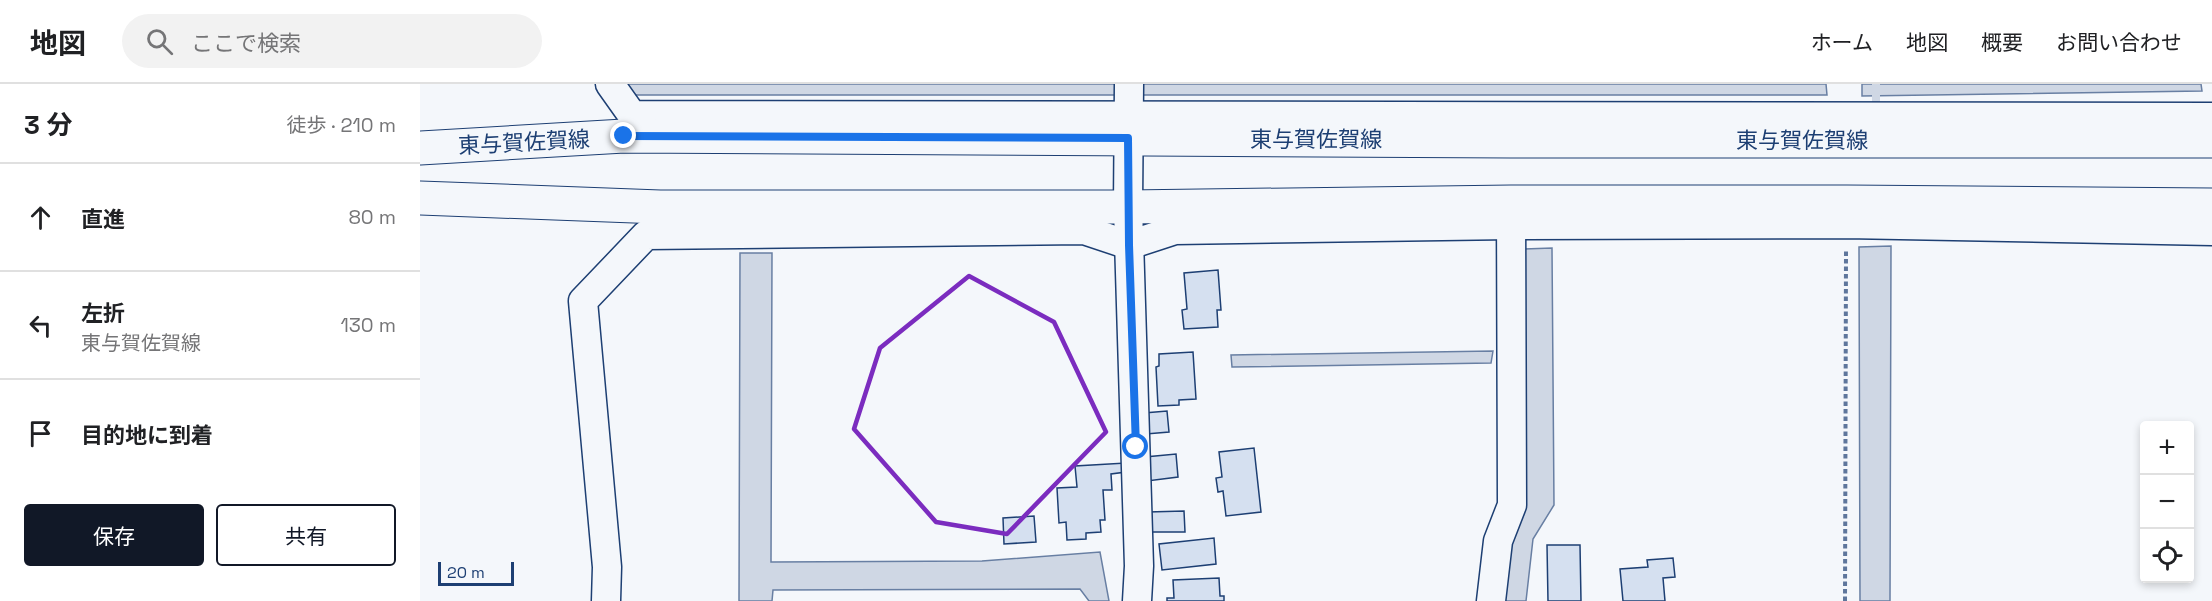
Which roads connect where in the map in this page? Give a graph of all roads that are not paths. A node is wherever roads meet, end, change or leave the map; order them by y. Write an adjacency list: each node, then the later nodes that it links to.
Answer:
1 (610, 84): 2 (street)
2 (1129, 109): 4 (main road, 東与賀佐賀線); 6 (main road, 東与賀佐賀線); 9 (street)
3 (2212, 117): 4 (street)
4 (1511, 128): 5 (main road, 東与賀佐賀線)
5 (2212, 141)
6 (420, 148)
7 (420, 198): 9 (main road)
8 (2212, 205): 10 (main road)
9 (1128, 207): 10 (main road); 12 (street)
10 (1511, 214): 11 (street); 12 (street); 13 (street)
11 (2212, 231)
12 (1129, 245): 14 (street); 15 (street)
13 (1486, 600)
14 (606, 601)
15 (1137, 601)

